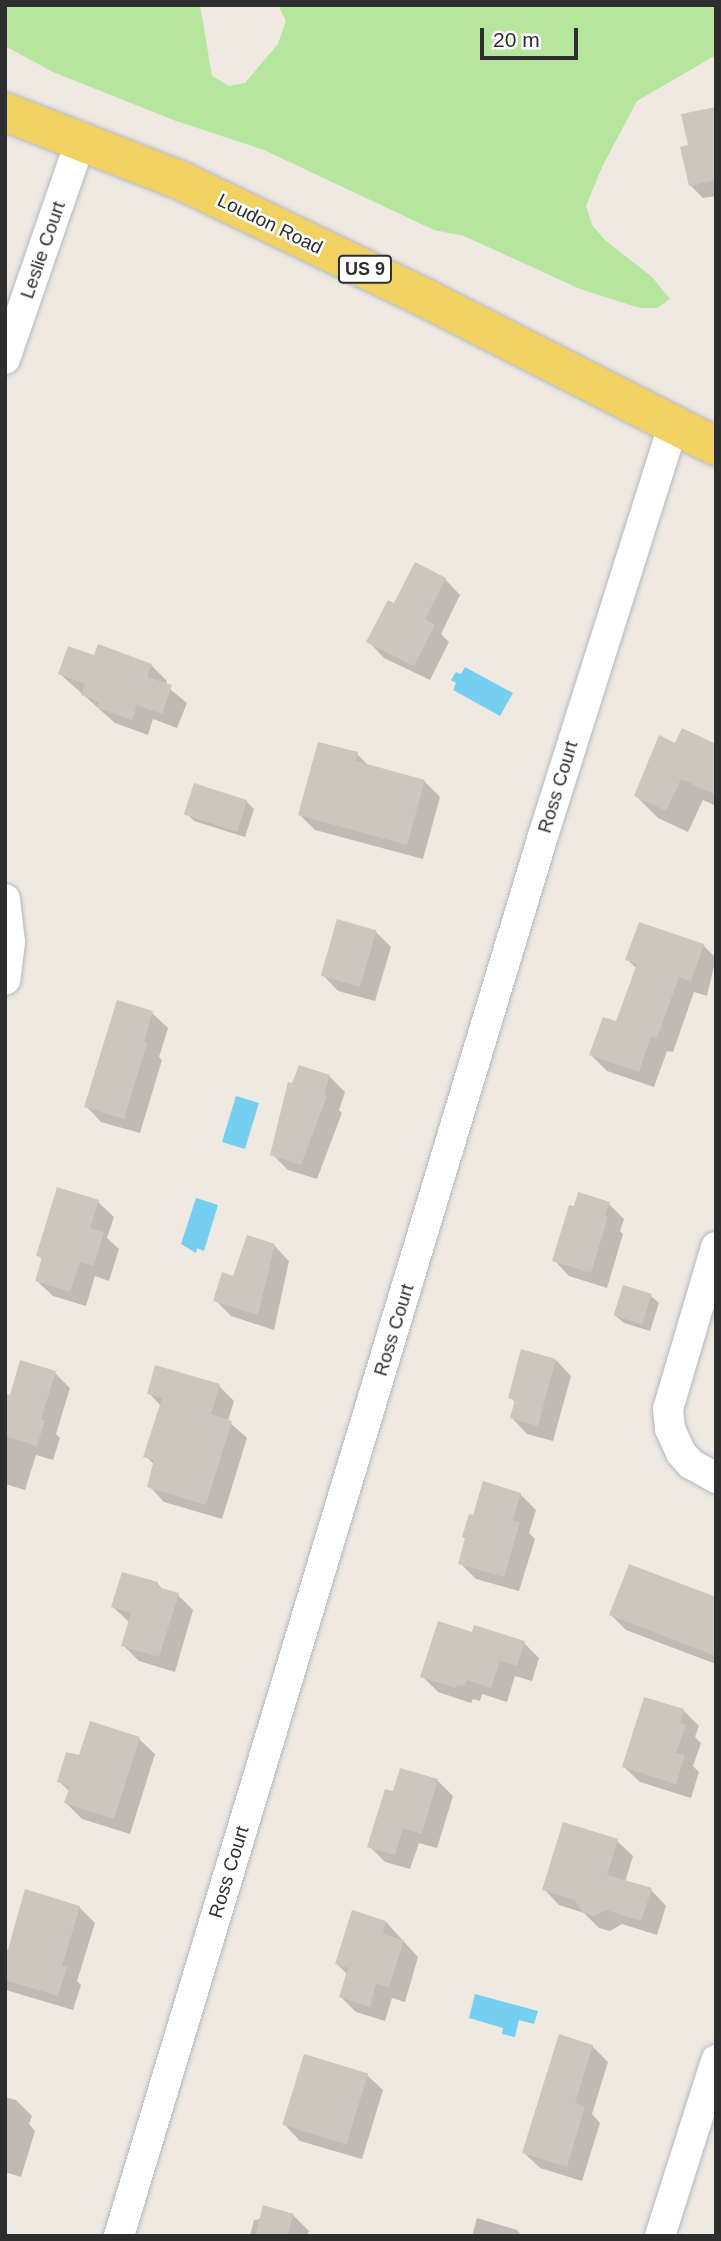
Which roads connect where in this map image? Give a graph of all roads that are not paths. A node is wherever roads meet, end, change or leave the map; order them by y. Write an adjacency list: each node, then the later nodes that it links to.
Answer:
1 (5, 113): 2 (main road, Loudon Road / US 9)
2 (81, 140): 3 (street, Leslie Court); 4 (main road, Loudon Road / US 9)
3 (5, 359)
4 (673, 425): 5 (main road, Loudon Road / US 9); 11 (street, Ross Court)
5 (716, 446)
6 (5, 899): 7 (street)
7 (5, 979)
8 (716, 1247): 9 (street)
9 (716, 1478)
10 (716, 2060): 12 (street)
11 (119, 2236)
12 (660, 2236)

